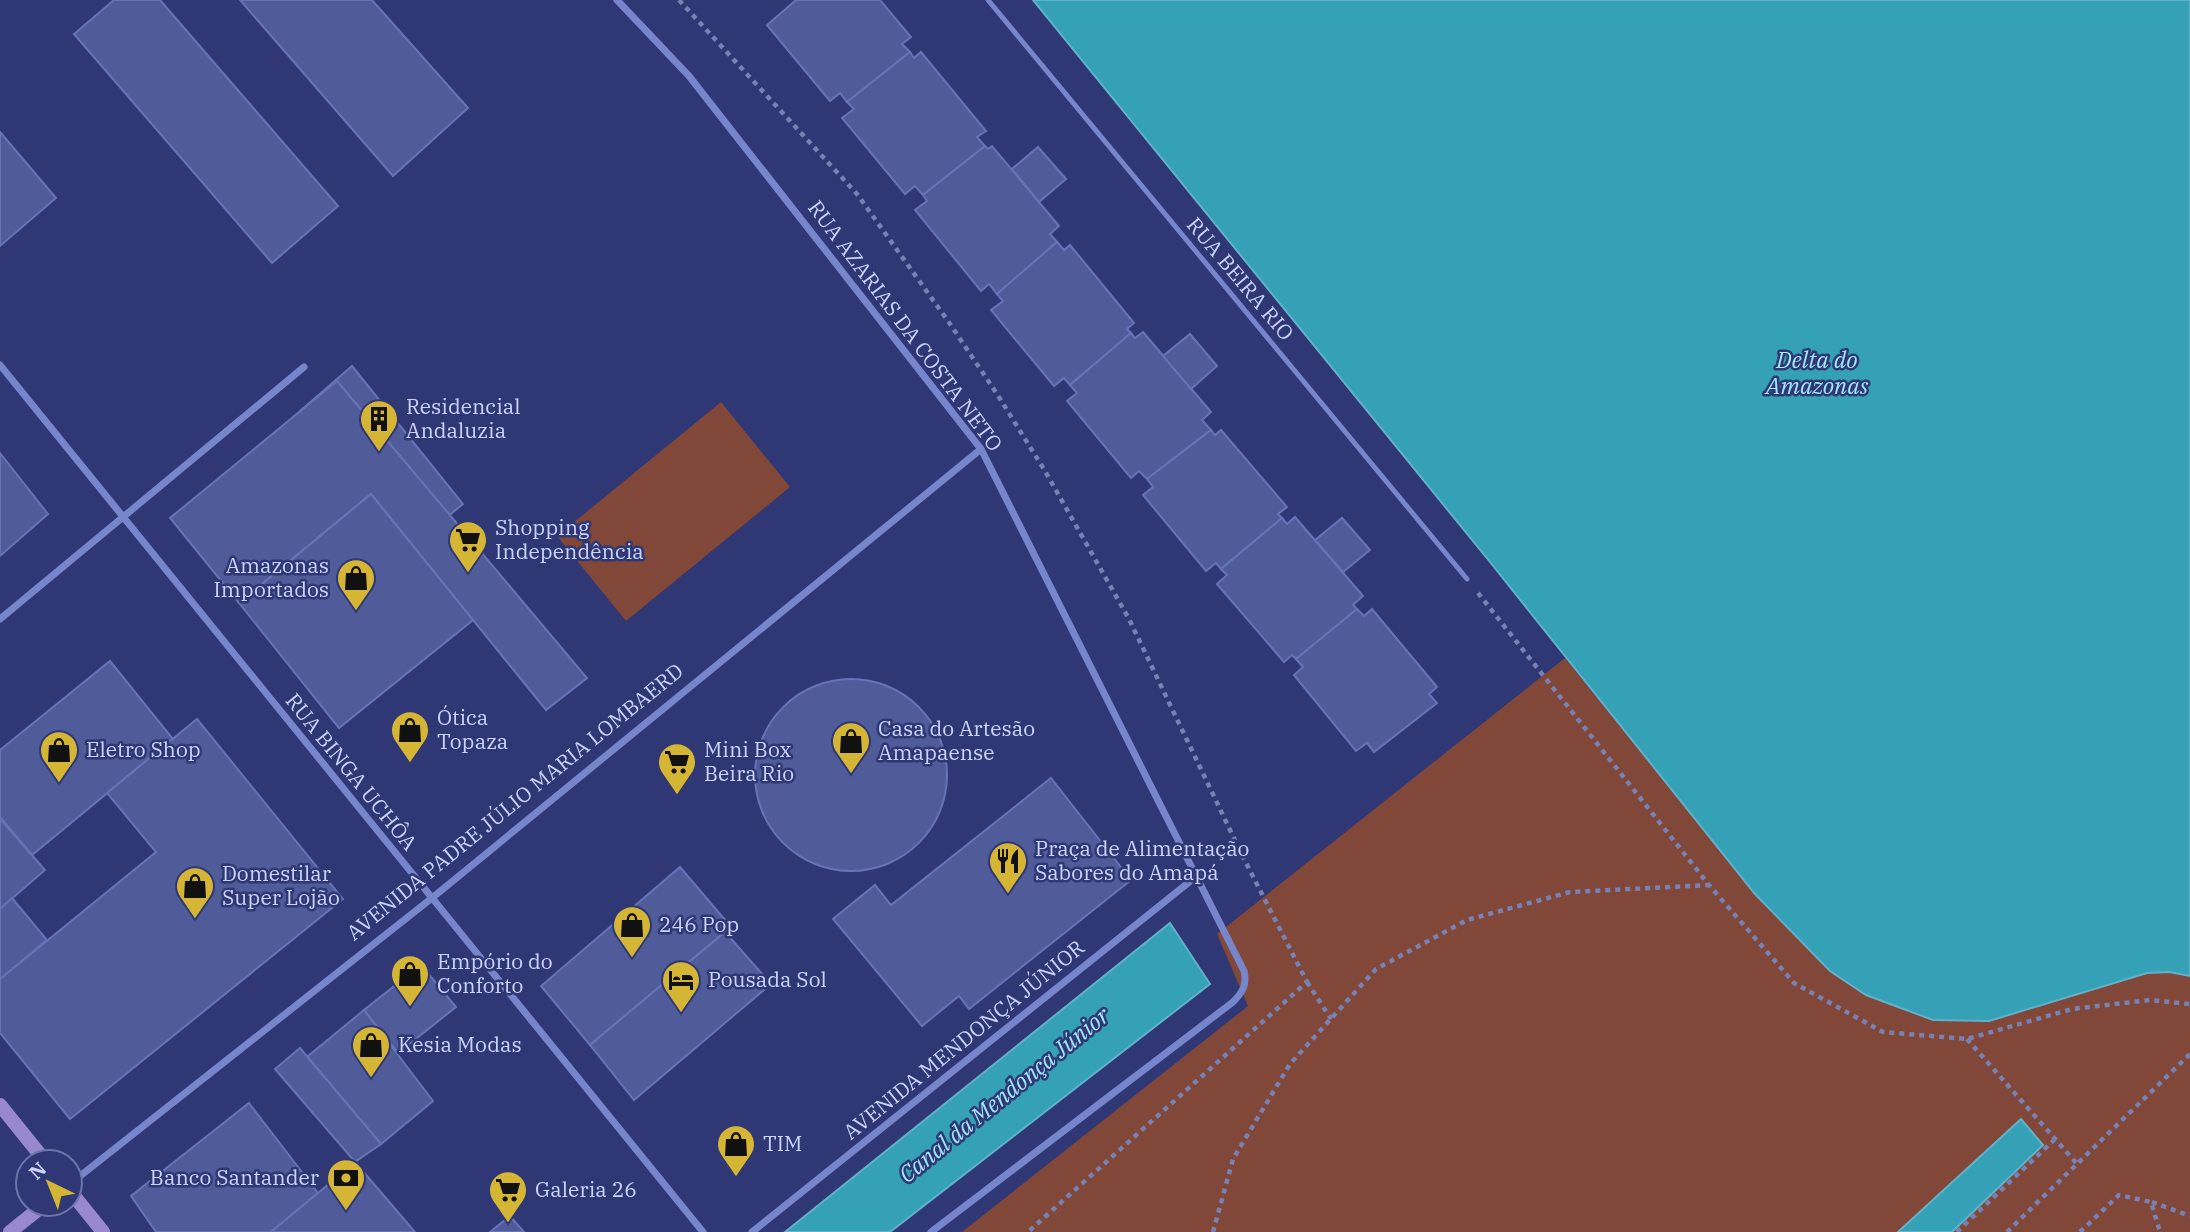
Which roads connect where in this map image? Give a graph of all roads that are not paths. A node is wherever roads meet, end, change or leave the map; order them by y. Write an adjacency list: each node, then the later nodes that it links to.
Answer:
1 (617, 0): 5 (street, RUA AZARIAS DA COSTA NETO)
2 (988, 0): 7 (lane, RUA BEIRA RIO)
3 (0, 365): 6 (street, RUA BINGA UCHÔA)
4 (304, 367): 6 (street)
5 (981, 449): 9 (street, RUA AZARIAS DA COSTA NETO); 10 (street, AVENIDA PADRE JÚLIO MARIA LOMBAERD)
6 (123, 519): 8 (street); 10 (street, RUA BINGA UCHÔA)
7 (1467, 579)
8 (0, 619)
9 (1198, 875): 19 (street, AVENIDA MENDONÇA JÚNIOR); 20 (street, RUA AZARIAS DA COSTA NETO)
10 (432, 898): 13 (street, AVENIDA PADRE JÚLIO MARIA LOMBAERD); 18 (street, RUA BINGA UCHÔA)
11 (0, 1105): 12 (main road)
12 (35, 1148)
13 (84, 1173)
14 (84, 1208): 17 (main road)
15 (28, 1218): 16 (main road)
16 (10, 1232)
17 (103, 1232)
18 (703, 1232)
19 (752, 1232)
20 (931, 1232)

